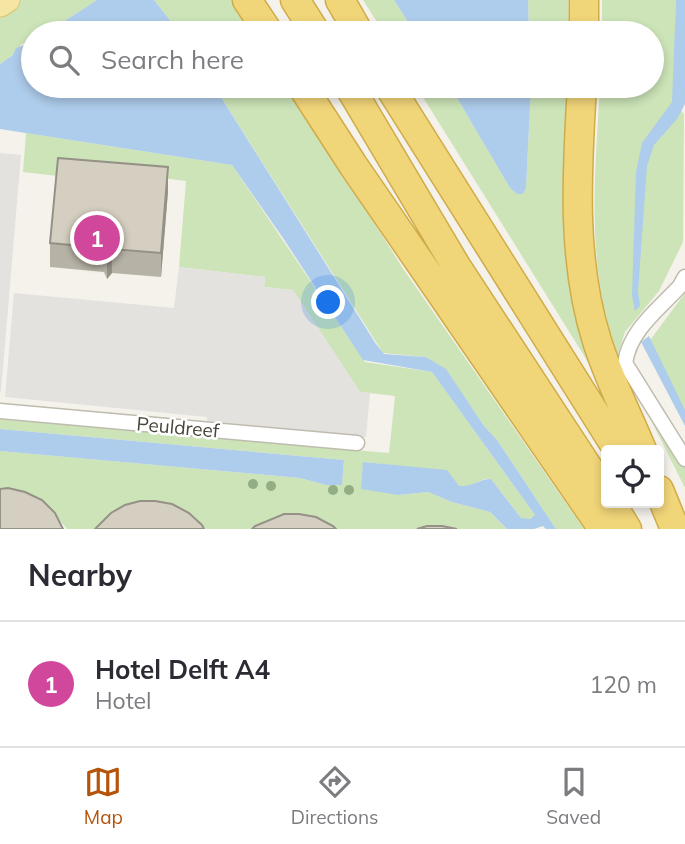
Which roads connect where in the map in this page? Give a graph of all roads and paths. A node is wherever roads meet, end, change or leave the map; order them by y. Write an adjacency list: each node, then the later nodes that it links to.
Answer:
1 (8, 0): 6 (main road)
2 (247, 0): 7 (highway)
3 (295, 0): 8 (highway)
4 (340, 0): 9 (highway)
5 (584, 0): 10 (highway)
6 (1, 5)
7 (261, 21)
8 (308, 21)
9 (352, 21)
10 (584, 21)
11 (310, 98): 25 (highway)
12 (356, 98): 21 (highway)
13 (397, 98): 18 (highway)
14 (581, 98): 19 (highway)
15 (685, 277): 20 (street)
16 (0, 411): 17 (street, Peuldreef)
17 (357, 443)
18 (615, 445)
19 (640, 445)
20 (685, 459)
21 (601, 487)
22 (664, 502): 28 (highway)
23 (614, 508): 26 (highway)
24 (653, 508): 27 (highway)
25 (603, 529)
26 (627, 529)
27 (667, 529)
28 (675, 529)

